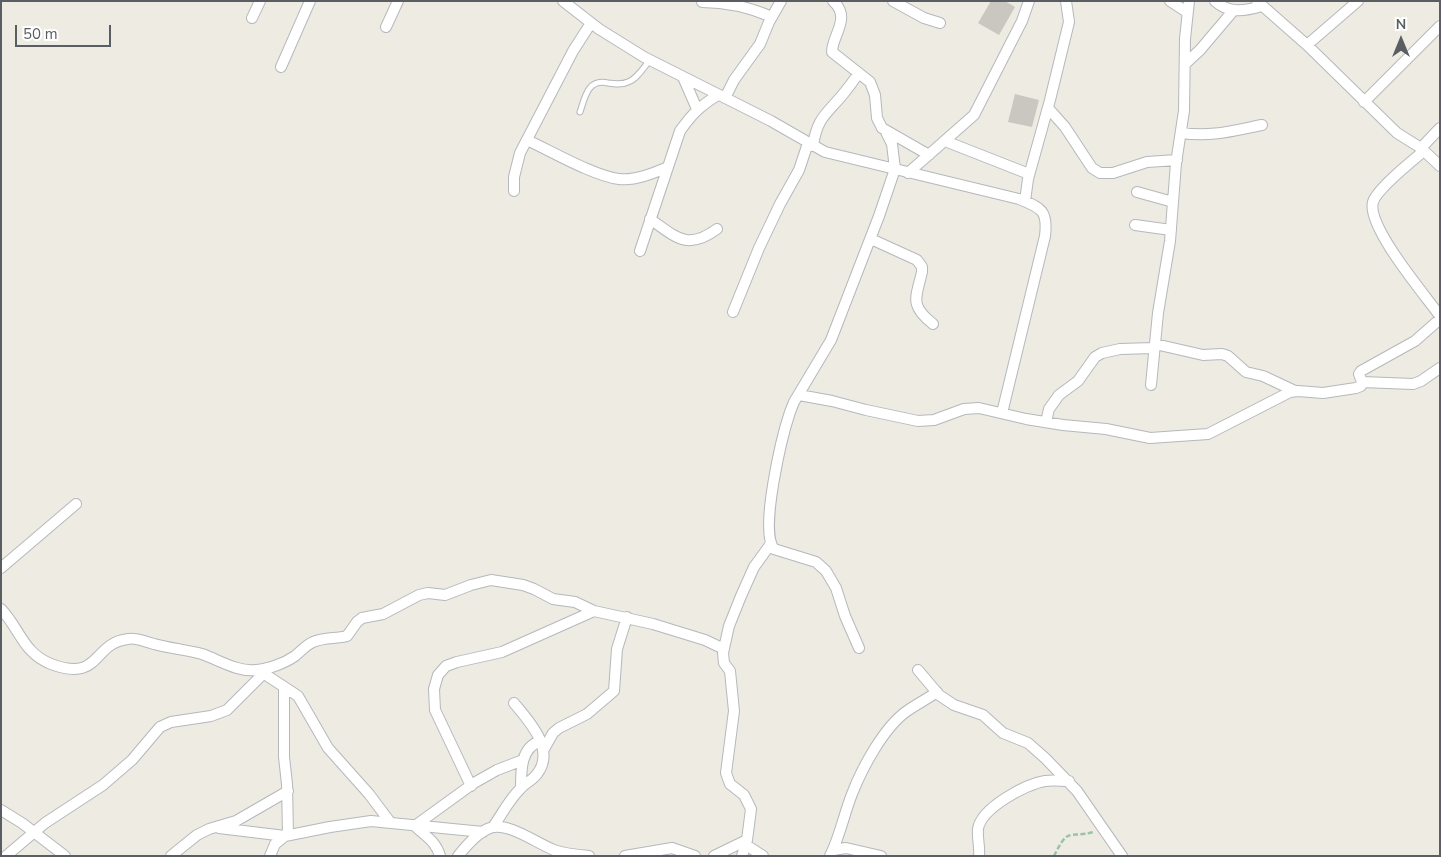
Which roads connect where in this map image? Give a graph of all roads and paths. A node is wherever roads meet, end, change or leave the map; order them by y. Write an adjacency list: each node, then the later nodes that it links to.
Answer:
1 (260, 1): 18 (street)
2 (310, 1): 26 (street)
3 (398, 1): 22 (street)
4 (563, 1): 19 (street)
5 (781, 1): 17 (street)
6 (833, 1): 27 (street)
7 (893, 1): 20 (street)
8 (1029, 1): 39 (street)
9 (1066, 1): 31 (street)
10 (1170, 1): 15 (street)
11 (1215, 1): 16 (street)
12 (1358, 1): 23 (street)
13 (702, 2): 17 (street)
14 (1260, 4): 16 (street); 23 (street)
15 (1188, 6): 25 (street)
16 (1233, 11): 25 (street)
17 (772, 17): 29 (street)
18 (252, 18)
19 (591, 23): 24 (street); 38 (street)
20 (940, 23)
21 (1440, 26): 30 (street)
22 (386, 27)
23 (1306, 46): 30 (street)
24 (650, 60): 28 (street); 33 (lane)
25 (1186, 63): 37 (street)
26 (281, 67)
27 (858, 74): 36 (street); 40 (street)
28 (683, 77): 29 (street); 32 (street)
29 (722, 96): 32 (street); 40 (street)
30 (1364, 102): 41 (street)
31 (1048, 108): 43 (street); 48 (street)
32 (697, 110): 45 (street)
33 (580, 112)
34 (1262, 125): 37 (street)
35 (1440, 128): 41 (street)
36 (886, 132): 42 (street); 46 (street)
37 (1180, 133): 43 (street)
38 (527, 140): 45 (street); 49 (street)
39 (945, 142): 42 (street); 48 (street)
40 (811, 144): 46 (street); 59 (street)
41 (1422, 149): 44 (street); 60 (street)
42 (929, 155): 47 (street)
43 (1176, 160): 52 (street)
44 (1440, 166)
45 (668, 167): 53 (street)
46 (895, 169): 47 (street); 57 (street)
47 (908, 173): 51 (street)
48 (1029, 174): 51 (street)
49 (514, 192)
50 (1137, 192): 52 (street)
51 (1025, 201): 68 (street)
52 (1173, 202): 56 (street)
53 (650, 219): 55 (street); 58 (street)
54 (1135, 225): 56 (street)
55 (716, 228)
56 (1171, 230): 62 (street)
57 (871, 239): 61 (street); 67 (street)
58 (640, 251)
59 (733, 312)
60 (1440, 318): 64 (street)
61 (933, 324)
62 (1155, 346): 65 (street); 66 (street); 69 (street)
63 (1440, 368): 64 (street)
64 (1362, 382): 66 (street)
65 (1151, 385)
66 (1295, 391): 69 (street)
67 (799, 395): 68 (street); 71 (street)
68 (1002, 413): 69 (street)
69 (1046, 422)
70 (76, 504): 72 (street)
71 (770, 545): 76 (street); 77 (street)
72 (1, 568)
73 (1, 609): 79 (street)
74 (594, 611): 75 (street); 79 (street); 86 (street)
75 (627, 618): 77 (street); 83 (street)
76 (859, 648)
77 (724, 649): 97 (street)
78 (918, 670): 81 (street)
79 (265, 671): 80 (street); 95 (street)
80 (284, 688): 88 (street); 90 (street)
81 (937, 692): 85 (street); 99 (street)
82 (514, 703): 83 (street)
83 (542, 745): 84 (street); 87 (street)
84 (523, 760): 86 (street); 87 (street)
85 (1068, 781): 94 (street); 113 (street)
86 (470, 786): 91 (street)
87 (521, 787): 93 (street)
88 (288, 791): 92 (street); 96 (street)
89 (1, 810): 95 (street)
90 (390, 822): 91 (street); 96 (street)
91 (415, 825): 93 (street); 104 (street)
92 (215, 827): 96 (street); 102 (street)
93 (488, 829): 98 (street); 105 (street)
94 (1105, 831): 114 (path); 115 (street)
95 (34, 832): 100 (street); 101 (street)
96 (287, 836): 103 (street)
97 (746, 843): 109 (street); 110 (street); 111 (street)
98 (554, 853): 106 (street)
99 (831, 853): 112 (street)
100 (6, 856)
101 (65, 856)
102 (171, 856)
103 (270, 856)
104 (440, 856)
105 (458, 856)
106 (589, 856)
107 (626, 856): 108 (street)
108 (695, 856)
109 (714, 856)
110 (742, 856)
111 (763, 856)
112 (881, 856)
113 (979, 856)
114 (1054, 856)
115 (1122, 856)

